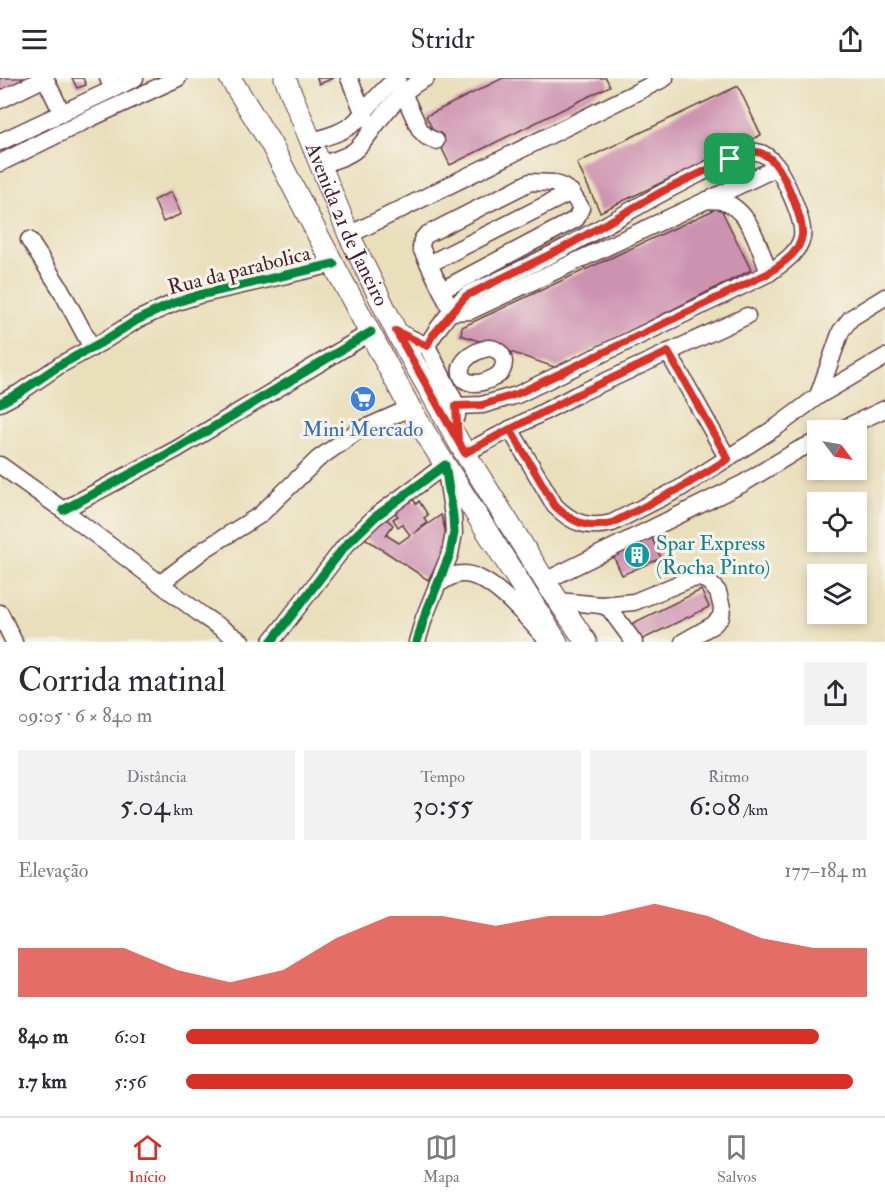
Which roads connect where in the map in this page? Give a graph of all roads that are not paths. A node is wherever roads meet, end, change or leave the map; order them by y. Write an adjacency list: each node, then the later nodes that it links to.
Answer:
1 (135, 78): 8 (street)
2 (178, 78): 17 (street)
3 (230, 78): 24 (main road, Avenida 21 de Janeiro)
4 (285, 78): 16 (main road, Avenida 21 de Janeiro)
5 (350, 78): 11 (street)
6 (426, 78): 9 (street)
7 (665, 78): 22 (street)
8 (110, 83): 12 (street)
9 (401, 86): 11 (street); 13 (street); 14 (street)
10 (0, 100): 12 (street)
11 (362, 112): 13 (street); 16 (street)
12 (62, 113): 15 (street)
13 (372, 130): 18 (street)
14 (436, 141)
15 (0, 142)
16 (310, 142): 18 (main road, Avenida 21 de Janeiro)
17 (0, 163)
18 (320, 165): 22 (main road, Avenida 21 de Janeiro)
19 (778, 167): 21 (street); 26 (street); 29 (street)
20 (571, 192): 25 (street); 25 (street); 27 (street)
21 (707, 200): 26 (street); 29 (street)
22 (349, 235): 31 (main road, Avenida 21 de Janeiro)
23 (29, 240): 34 (street)
24 (334, 264): 32 (main road, Avenida 21 de Janeiro); 34 (street, Rua da parabolica)
25 (429, 264): 27 (street)
26 (769, 273): 41 (street)
27 (442, 290): 29 (street)
28 (885, 297): 39 (street)
29 (452, 312): 33 (street)
30 (747, 316): 35 (street)
31 (396, 331): 33 (street); 47 (main road, Avenida 21 de Janeiro)
32 (371, 332): 42 (main road, Avenida 21 de Janeiro); 51 (street)
33 (427, 346): 38 (street)
34 (92, 348): 40 (street, Rua da parabolica)
35 (668, 352): 45 (street); 48 (street)
36 (885, 357): 39 (street)
37 (462, 376): 38 (street)
38 (445, 384): 41 (street)
39 (818, 396): 48 (street)
40 (0, 404)
41 (456, 406): 47 (street)
42 (411, 408): 50 (main road, Avenida 21 de Janeiro); 53 (street)
43 (885, 410): 44 (street)
44 (862, 420)
45 (510, 429): 47 (street); 48 (street)
46 (807, 446): 52 (street)
47 (462, 447): 52 (main road, Avenida 21 de Janeiro)
48 (728, 459)
49 (0, 465): 51 (street)
50 (445, 465): 54 (street); 60 (street); 63 (main road, Avenida 21 de Janeiro)
51 (63, 510): 53 (street)
52 (545, 581): 55 (main road, Avenida 21 de Janeiro)
53 (161, 583): 59 (street)
54 (436, 586): 61 (street); 62 (street)
55 (558, 601): 56 (street); 64 (main road, Avenida 21 de Janeiro)
56 (601, 605): 65 (street); 66 (street)
57 (0, 613): 58 (street)
58 (14, 642)
59 (242, 642)
60 (271, 642)
61 (417, 642)
62 (549, 642)
63 (557, 642)
64 (586, 642)
65 (634, 642)
66 (683, 642)

